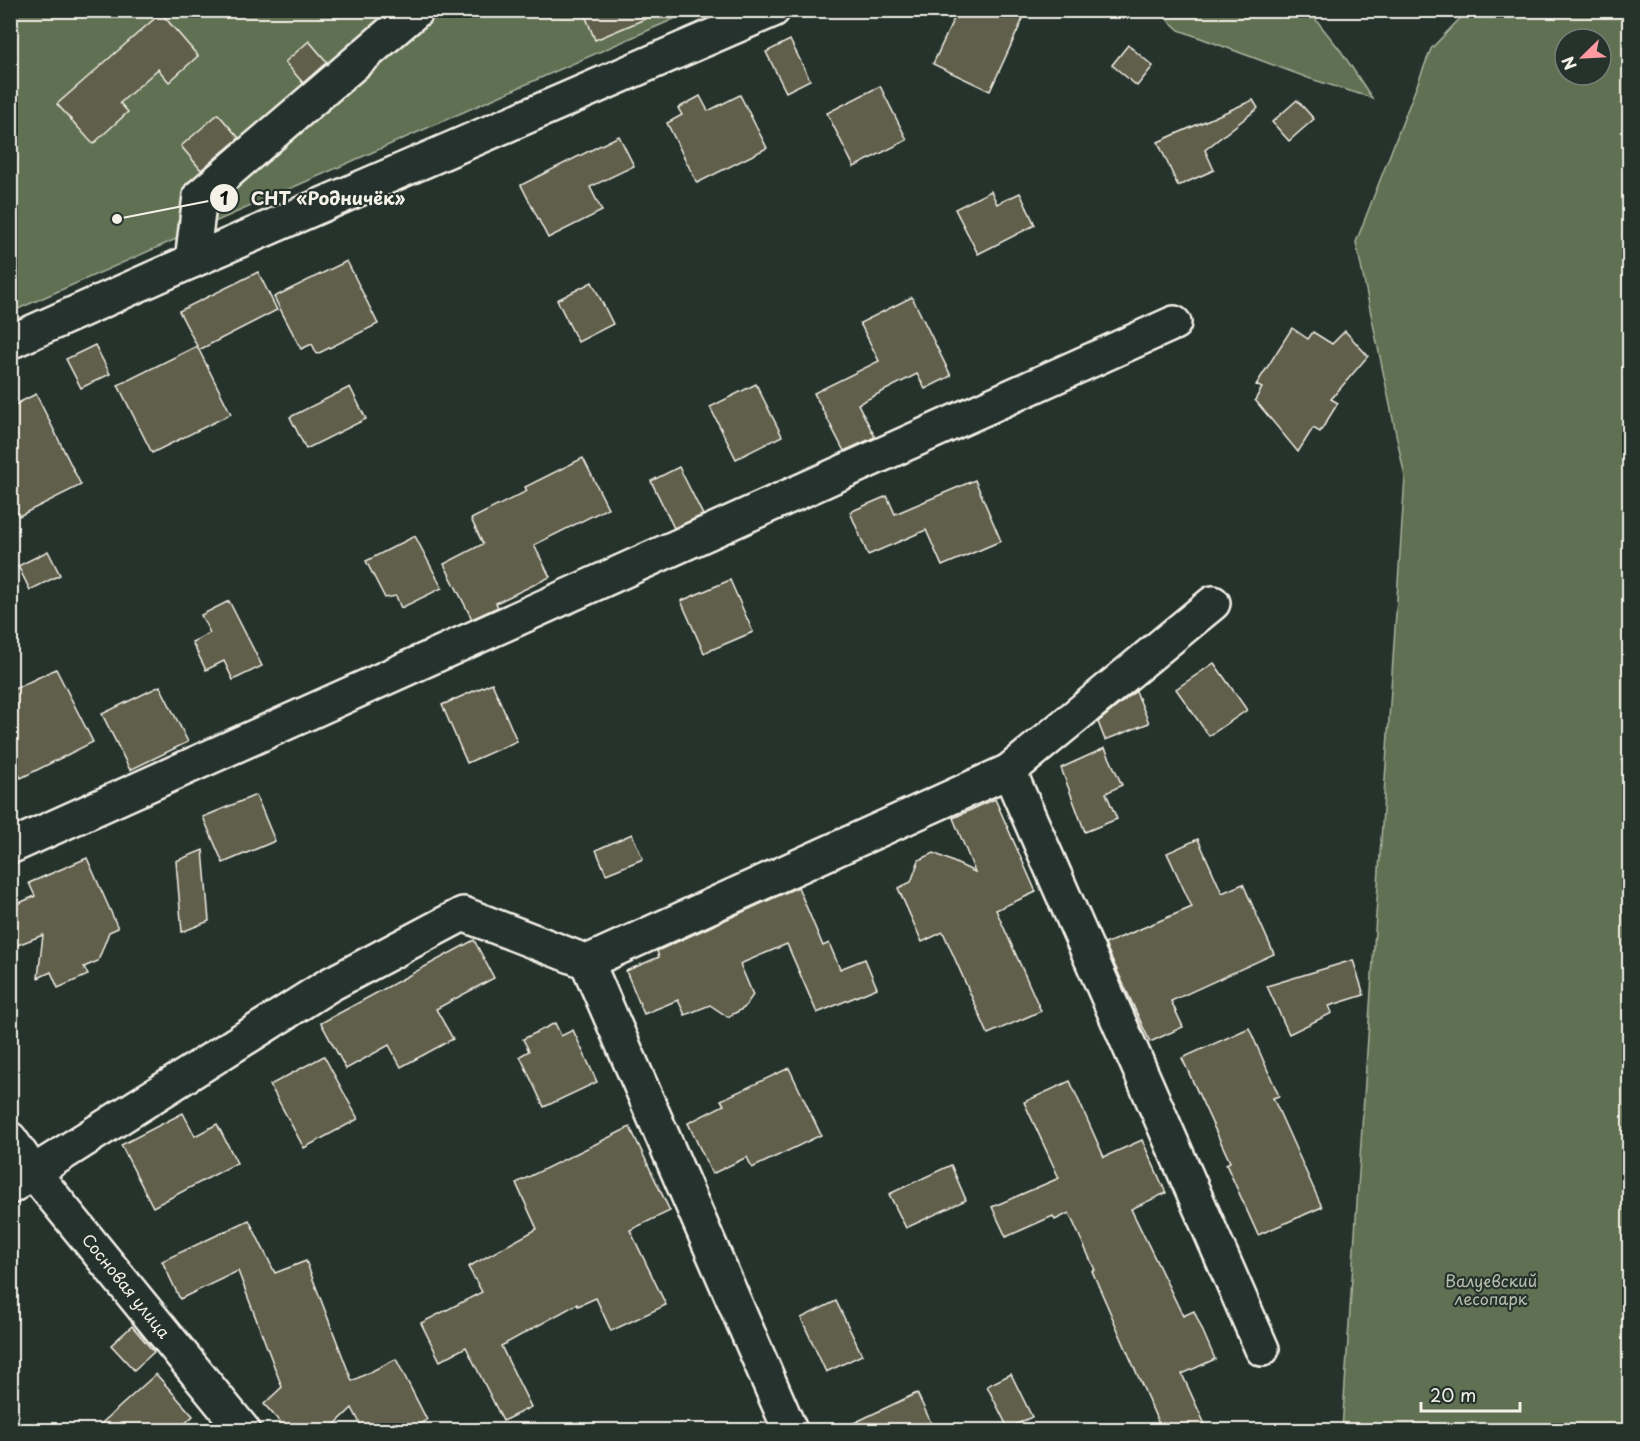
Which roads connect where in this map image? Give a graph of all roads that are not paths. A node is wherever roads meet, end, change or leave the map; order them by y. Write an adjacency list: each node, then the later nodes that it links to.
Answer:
1 (417, 10): 3 (street)
2 (773, 10): 3 (street)
3 (192, 261): 5 (street)
4 (1174, 323): 8 (street)
5 (10, 342)
6 (1213, 603): 7 (street)
7 (1008, 771): 9 (street); 12 (street)
8 (10, 847)
9 (587, 962): 11 (street); 14 (street)
10 (10, 1139): 11 (street, Сосновая улица)
11 (22, 1180): 13 (street, Сосновая улица)
12 (1262, 1349)
13 (243, 1431)
14 (790, 1431)

